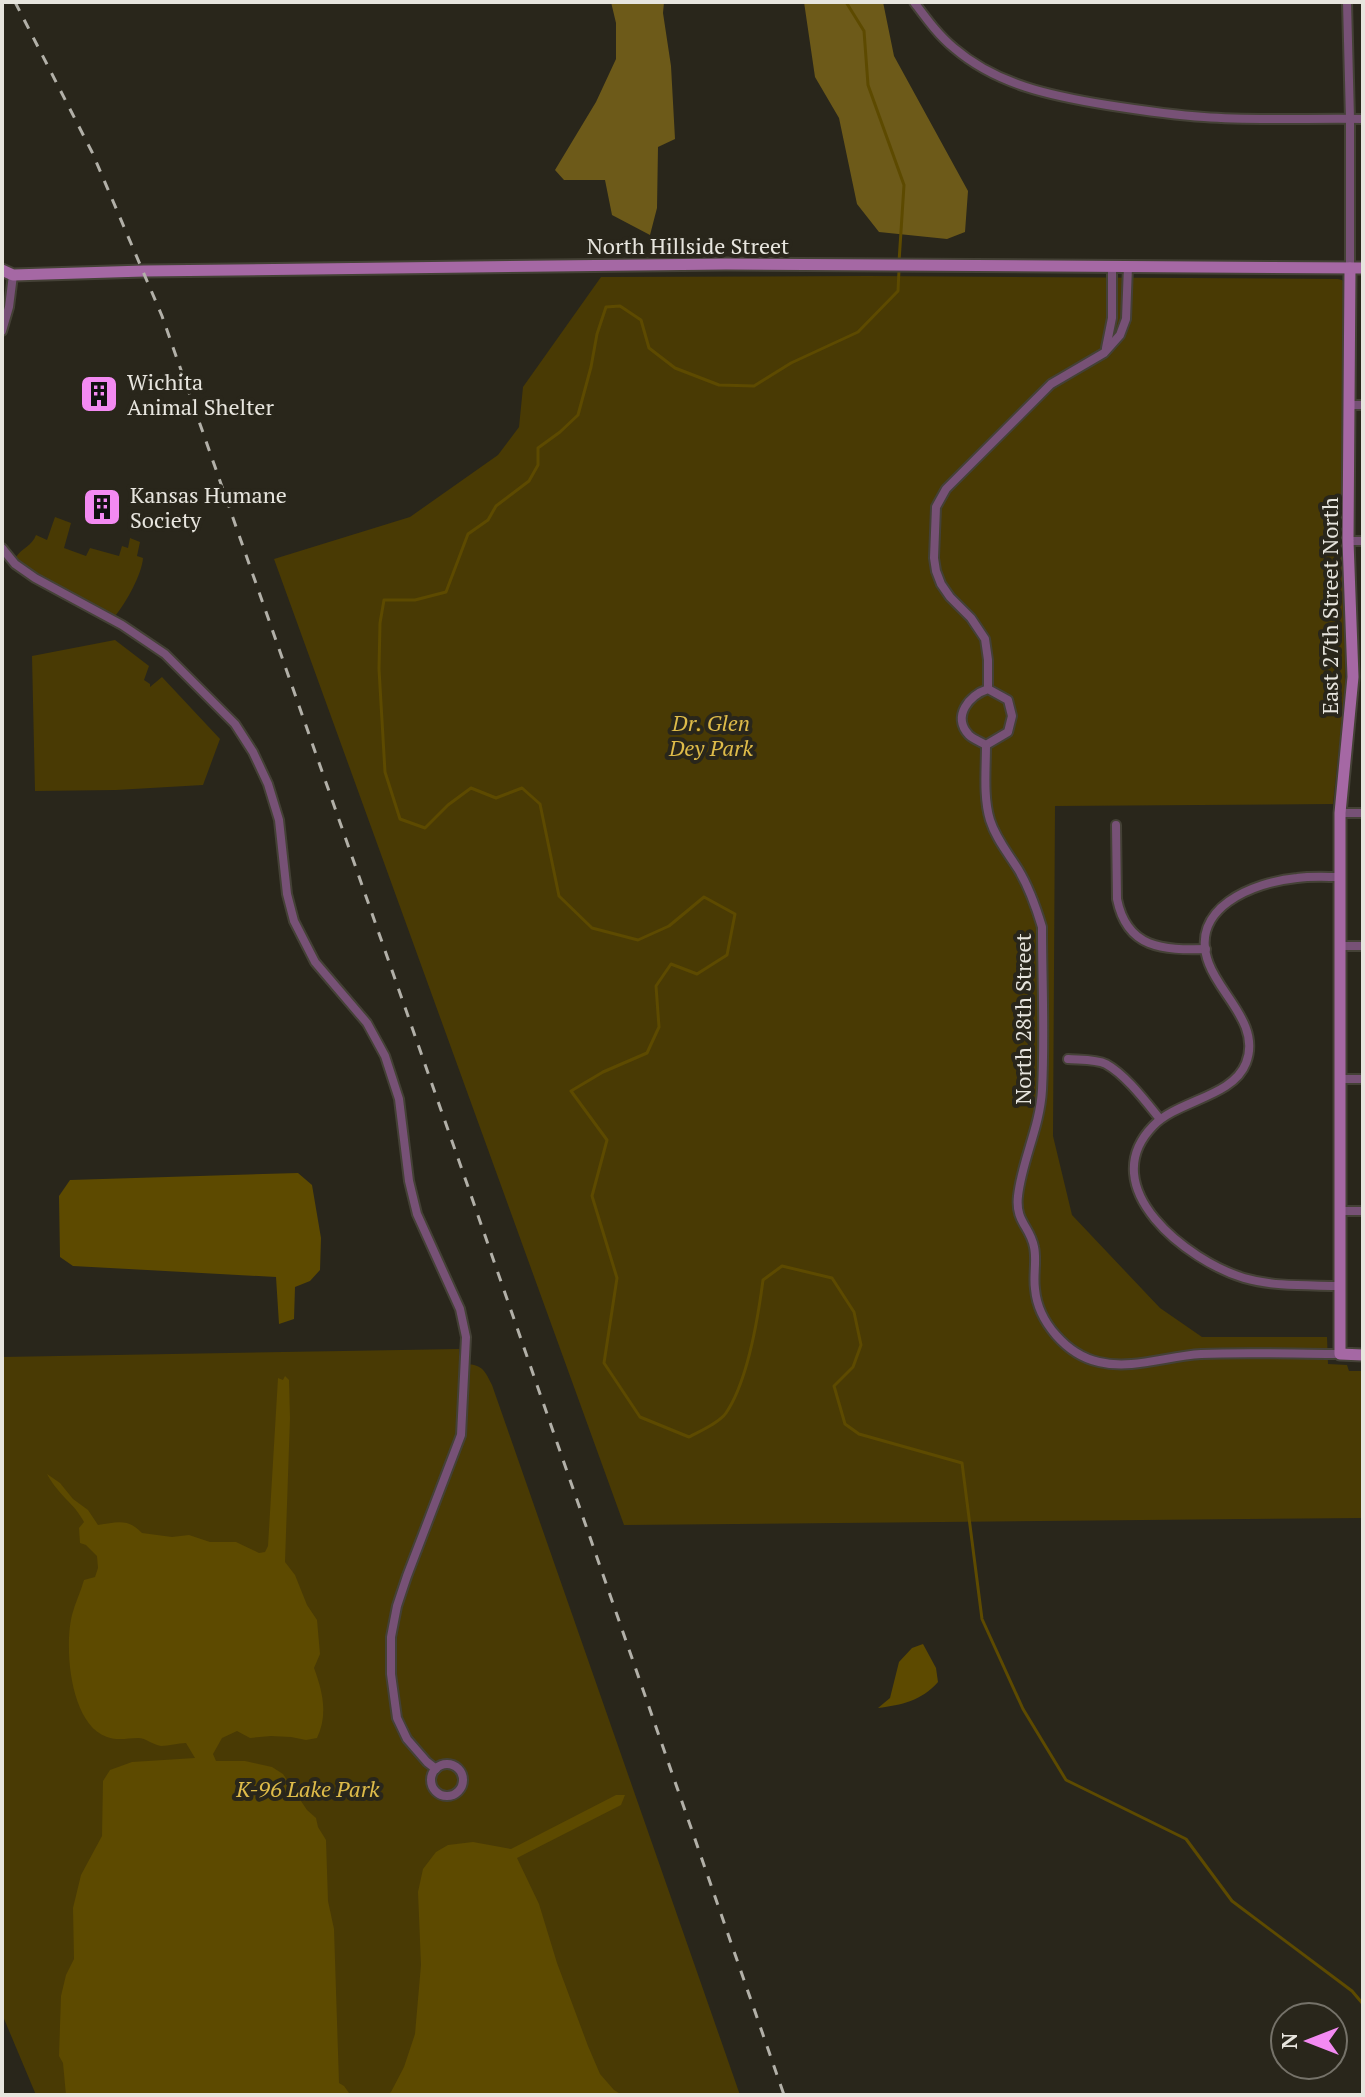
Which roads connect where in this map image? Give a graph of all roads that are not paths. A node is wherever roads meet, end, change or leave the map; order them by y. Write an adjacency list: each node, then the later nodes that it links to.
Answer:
1 (914, 2): 3 (street)
2 (1347, 2): 3 (street, East 27th Street North)
3 (1350, 119): 4 (street); 7 (street, East 27th Street North)
4 (1363, 119)
5 (1112, 266): 6 (main road, North Hillside Street); 9 (main road, North Hillside Street); 11 (street)
6 (1128, 266): 7 (main road, North Hillside Street); 11 (street)
7 (1350, 268): 8 (main road, North Hillside Street); 12 (main road, East 27th Street North)
8 (1363, 268)
9 (6, 275): 10 (street)
10 (2, 331)
11 (1104, 353): 17 (street)
12 (1349, 405): 13 (street); 14 (main road, East 27th Street North)
13 (1363, 405)
14 (1348, 541): 15 (street); 19 (main road, East 27th Street North)
15 (1363, 541)
16 (2, 548): 35 (street)
17 (988, 689): 18 (street); 18 (street)
18 (986, 745): 33 (street, North 28th Street)
19 (1340, 813): 20 (street); 22 (main road, East 27th Street North)
20 (1363, 813)
21 (1116, 825): 25 (street)
22 (1340, 877): 23 (main road, East 27th Street North); 25 (street)
23 (1340, 946): 24 (street); 27 (main road, East 27th Street North)
24 (1363, 946)
25 (1206, 949): 29 (street)
26 (1068, 1059): 29 (street)
27 (1340, 1079): 28 (street); 30 (main road, East 27th Street North)
28 (1363, 1079)
29 (1160, 1119): 32 (street)
30 (1340, 1211): 31 (street); 32 (main road, East 27th Street North)
31 (1363, 1211)
32 (1340, 1286): 33 (main road, East 27th Street North)
33 (1340, 1354): 34 (main road)
34 (1363, 1355)
35 (436, 1769)

